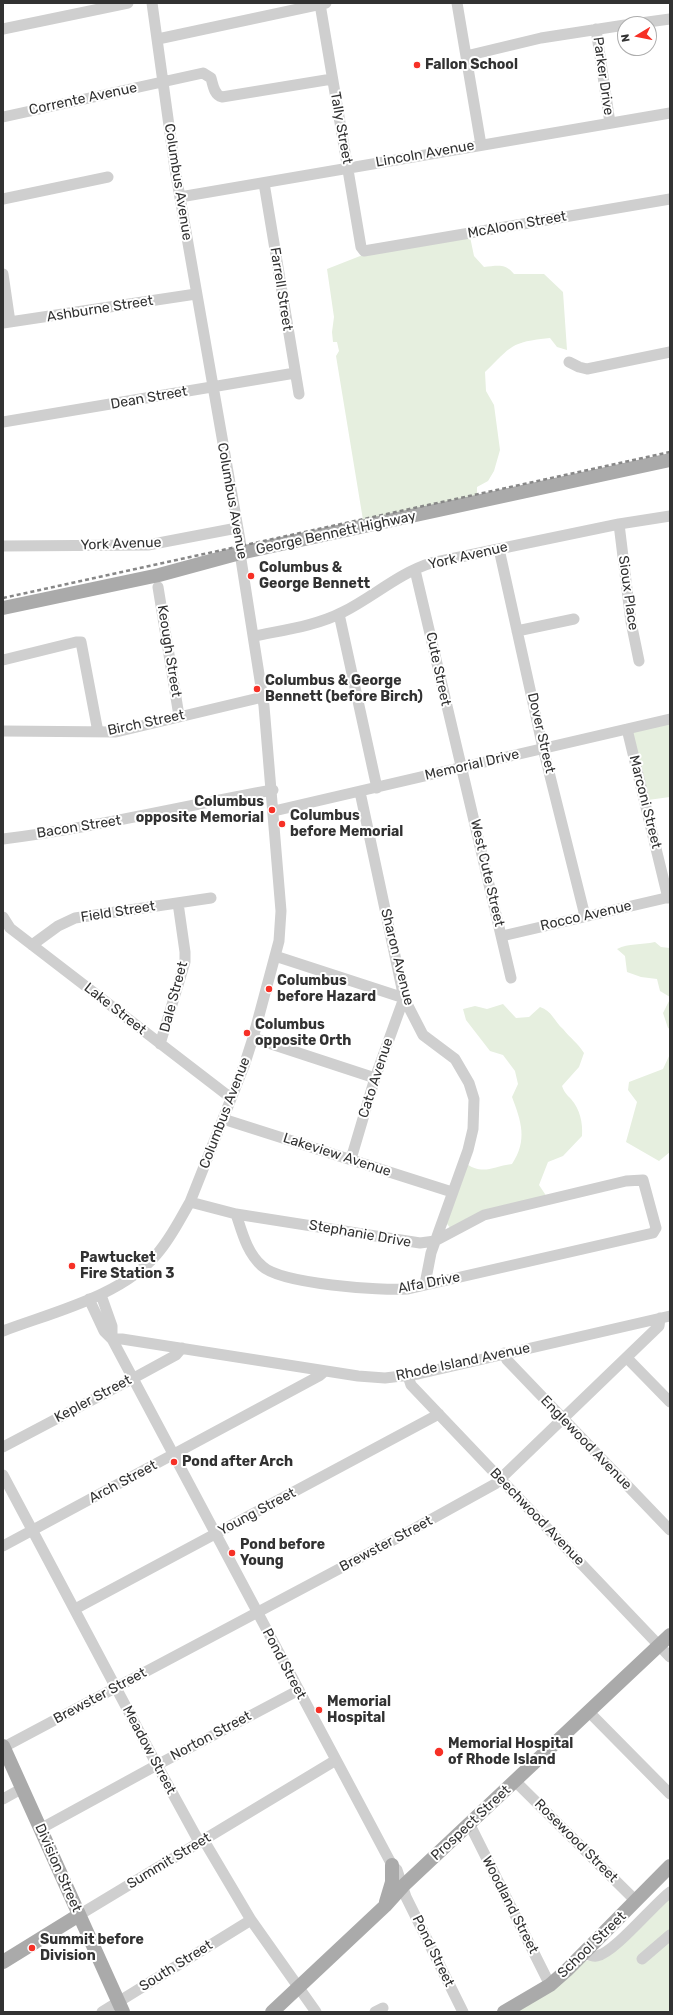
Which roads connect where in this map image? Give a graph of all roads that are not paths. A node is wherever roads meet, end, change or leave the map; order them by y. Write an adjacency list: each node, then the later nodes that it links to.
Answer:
1 (128, 3): 8 (street)
2 (152, 3): 10 (street, Columbus Avenue)
3 (458, 3): 11 (street)
4 (323, 4): 10 (street); 12 (street, Tally Street)
5 (670, 19): 6 (street)
6 (657, 21)
7 (617, 26): 9 (street)
8 (3, 29)
9 (596, 29): 11 (street); 16 (street, Parker Drive)
10 (158, 40): 13 (street, Columbus Avenue)
11 (466, 56): 17 (street)
12 (332, 79): 13 (street, Corrente Avenue); 18 (street, Tally Street)
13 (164, 82): 15 (street, Corrente Avenue); 21 (street, Columbus Avenue)
14 (670, 113): 16 (street, Lincoln Avenue)
15 (3, 117)
16 (610, 123): 17 (street, Lincoln Avenue)
17 (481, 145): 18 (street, Lincoln Avenue)
18 (347, 168): 20 (street, Lincoln Avenue); 24 (street, Tally Street)
19 (108, 177): 22 (street)
20 (264, 183): 21 (street, Lincoln Avenue); 30 (street, Farrell Street)
21 (180, 197): 26 (street, Columbus Avenue)
22 (3, 199)
23 (670, 199): 24 (street, McAloon Street)
24 (364, 251)
25 (3, 274): 27 (street)
26 (196, 294): 27 (street, Ashburne Street); 31 (street, Columbus Avenue)
27 (7, 323)
28 (670, 352): 29 (street)
29 (569, 362)
30 (295, 374): 31 (street, Dean Street); 32 (street, Farrell Street)
31 (212, 387): 33 (street, Dean Street); 37 (street, Columbus Avenue)
32 (299, 394)
33 (3, 422)
34 (670, 460): 40 (main road, George Bennett Highway)
35 (670, 516): 36 (street, York Avenue)
36 (619, 524): 39 (street, York Avenue); 49 (street, Sioux Place)
37 (237, 528): 38 (street, York Avenue); 40 (street, Columbus Avenue)
38 (3, 546)
39 (499, 549): 41 (street, York Avenue); 46 (street, Dover Street)
40 (240, 553): 43 (main road, George Bennett Highway); 47 (street, Columbus Avenue)
41 (415, 570): 44 (street, York Avenue); 57 (street, Cute Street)
42 (158, 587): 51 (street, Keough Street)
43 (3, 608)
44 (339, 614): 47 (street, York Avenue); 58 (street)
45 (574, 619): 46 (street)
46 (518, 631): 56 (street, Dover Street)
47 (255, 636): 50 (street, Columbus Avenue)
48 (3, 660): 55 (street)
49 (639, 661)
50 (262, 697): 51 (street, Birch Street); 59 (street, Columbus Avenue)
51 (179, 716): 55 (street, Birch Street)
52 (670, 719): 53 (street, Memorial Drive)
53 (627, 729): 56 (street, Memorial Drive); 63 (street, Marconi Street)
54 (3, 731): 55 (street, Birch Street)
55 (98, 732)
56 (543, 748): 57 (street, Memorial Drive); 66 (street, Dover Street)
57 (462, 768): 58 (street, Memorial Drive); 68 (street, West Cute Street)
58 (377, 788): 60 (street, Memorial Drive)
59 (272, 790): 61 (street, Columbus Avenue); 62 (street, Bacon Street)
60 (360, 792): 61 (street, Memorial Drive); 72 (street, Sharon Avenue)
61 (274, 811): 70 (street, Columbus Avenue)
62 (3, 839)
63 (669, 897): 66 (street, Rocco Avenue)
64 (211, 898): 65 (street, Field Street)
65 (178, 903): 69 (street, Field Street); 74 (street, Dale Street)
66 (585, 916): 68 (street, Rocco Avenue)
67 (3, 917): 69 (street, Lake Street)
68 (502, 936): 71 (street, West Cute Street)
69 (32, 945): 74 (street, Lake Street)
70 (275, 956): 72 (street); 73 (street, Columbus Avenue)
71 (511, 978)
72 (404, 998): 75 (street, Cato Avenue); 80 (street, Sharon Avenue)
73 (253, 1038): 75 (street); 76 (street, Columbus Avenue)
74 (160, 1044): 76 (street, Lake Street)
75 (375, 1078): 78 (street, Cato Avenue)
76 (231, 1098): 77 (street, Columbus Avenue)
77 (223, 1119): 78 (street, Lakeview Avenue); 81 (street, Columbus Avenue)
78 (351, 1159): 80 (street, Lakeview Avenue)
79 (643, 1180): 83 (street, Stephanie Drive); 84 (street, Alfa Drive)
80 (452, 1192): 83 (street, Sharon Avenue)
81 (190, 1202): 82 (street, Stephanie Drive); 85 (street, Columbus Avenue)
82 (236, 1214): 83 (street, Stephanie Drive); 84 (street, Alfa Drive)
83 (434, 1241): 84 (street, Sharon Avenue)
84 (425, 1284)
85 (101, 1294): 86 (street, Columbus Avenue); 89 (street, Pond Street)
86 (89, 1299): 88 (street, Columbus Avenue); 89 (street, Pond Street)
87 (665, 1317): 91 (street, Rhode Island Avenue); 92 (street, Brewster Street)
88 (3, 1331)
89 (112, 1339): 90 (street, Rhode Island Avenue); 95 (street, Pond Street)
90 (182, 1348): 93 (street, Rhode Island Avenue); 95 (street, Kepler Street)
91 (504, 1353): 94 (street, Rhode Island Avenue); 98 (street, Englewood Avenue)
92 (627, 1358): 96 (street); 98 (street, Brewster Street)
93 (326, 1371): 94 (street, Rhode Island Avenue); 100 (street, Arch Street)
94 (408, 1376): 97 (street, Beechwood Avenue)
95 (132, 1379): 99 (street, Kepler Street); 100 (street, Pond Street)
96 (670, 1402)
97 (439, 1414): 102 (street, Beechwood Avenue); 105 (street, Young Street)
98 (563, 1419): 102 (street, Brewster Street); 103 (street, Englewood Avenue)
99 (3, 1447)
100 (173, 1456): 104 (street, Arch Street); 105 (street, Pond Street)
101 (3, 1475): 104 (street, Meadow Street)
102 (500, 1479): 108 (street, Brewster Street); 110 (street, Beechwood Avenue)
103 (670, 1530)
104 (32, 1531): 106 (street, Arch Street); 107 (street, Meadow Street)
105 (215, 1534): 107 (street, Young Street); 108 (street, Pond Street)
106 (3, 1546)
107 (75, 1609): 112 (street, Meadow Street)
108 (257, 1613): 112 (street, Brewster Street); 113 (street, Pond Street)
109 (670, 1635): 110 (main road, Prospect Street)
110 (659, 1646): 111 (street, Beechwood Avenue); 114 (main road, Prospect Street)
111 (670, 1657)
112 (117, 1687): 115 (street, Brewster Street); 117 (street, Meadow Street)
113 (299, 1690): 116 (street, Pond Street); 117 (street, Norton Street)
114 (589, 1712): 118 (main road, Prospect Street); 120 (street)
115 (3, 1746): 119 (main road, Division Street)
116 (336, 1760): 124 (street, Summit Street); 125 (street, Pond Street)
117 (156, 1765): 123 (street, Norton Street); 124 (street, Meadow Street)
118 (516, 1782): 122 (main road, Prospect Street); 129 (street, Rosewood Street)
119 (21, 1789): 121 (street); 123 (main road, Division Street)
120 (670, 1794)
121 (3, 1800)
122 (470, 1825): 127 (main road, Prospect Street); 137 (street, Woodland Street)
123 (40, 1829): 131 (main road, Division Street)
124 (202, 1841): 131 (street, Summit Street); 132 (street, Meadow Street)
125 (392, 1865): 127 (street, Pond Street); 130 (main road)
126 (670, 1866): 129 (main road, School Street)
127 (403, 1886): 130 (main road, Prospect Street); 143 (street, Pond Street)
128 (670, 1892): 134 (street)
129 (636, 1901): 134 (main road, School Street)
130 (385, 1906): 138 (main road, Prospect Street)
131 (79, 1915): 136 (main road, Summit Street); 139 (main road, Division Street)
132 (251, 1920): 138 (street, Meadow Street); 139 (street, South Street)
133 (670, 1935): 135 (street)
134 (585, 1953): 137 (main road, School Street)
135 (642, 1959)
136 (3, 1962)
137 (550, 1985): 144 (main road, School Street)
138 (297, 1988): 141 (main road, Prospect Street); 142 (street, Meadow Street)
139 (121, 2007): 140 (street, South Street)
140 (102, 2012)
141 (272, 2012)
142 (316, 2012)
143 (463, 2012)
144 (504, 2012)

